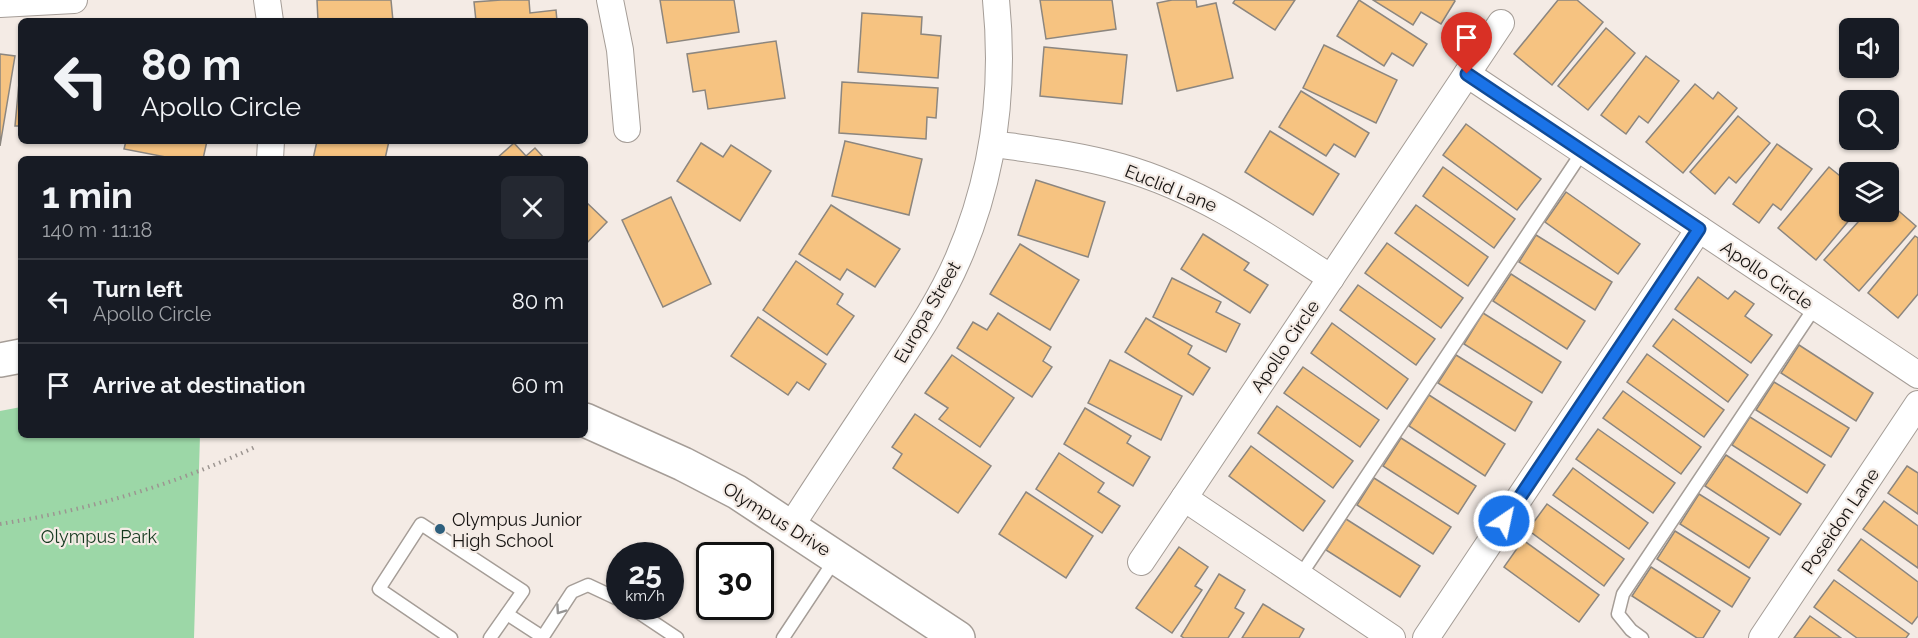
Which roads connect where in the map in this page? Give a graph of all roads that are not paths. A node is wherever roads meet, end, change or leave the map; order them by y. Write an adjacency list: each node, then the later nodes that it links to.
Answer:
1 (74, 0): 5 (street)
2 (267, 0): 6 (street)
3 (610, 0): 9 (street)
4 (996, 0): 10 (street, Europa Street)
5 (0, 4)
6 (270, 18)
7 (1501, 23): 8 (street, Apollo Circle)
8 (1467, 74): 11 (street, Apollo Circle); 13 (street, Apollo Circle)
9 (627, 129)
10 (994, 144): 13 (street, Euclid Lane); 21 (street, Europa Street)
11 (1583, 152): 12 (street, Apollo Circle); 24 (lane)
12 (1699, 229): 14 (street, Apollo Circle); 35 (street)
13 (1331, 278): 20 (street, Apollo Circle)
14 (1815, 307): 17 (street, Apollo Circle); 36 (lane)
15 (18, 357): 16 (street)
16 (0, 360)
17 (1918, 375)
18 (1918, 404): 37 (street, Poseidon Lane)
19 (588, 421): 21 (street, Olympus Drive)
20 (1184, 498): 23 (street, Apollo Circle); 24 (street)
21 (791, 526): 22 (street, Olympus Drive)
22 (837, 557): 32 (lane); 33 (street, Olympus Drive)
23 (1141, 562)
24 (1300, 576): 34 (street)
25 (606, 593): 28 (lane, one-way to 28)
26 (507, 614): 28 (lane); 29 (lane); 30 (lane)
27 (650, 620): 31 (lane)
28 (542, 637)
29 (451, 638)
30 (490, 638)
31 (677, 638)
32 (783, 638)
33 (958, 638)
34 (1392, 638)
35 (1426, 638)
36 (1642, 638)
37 (1762, 638)

